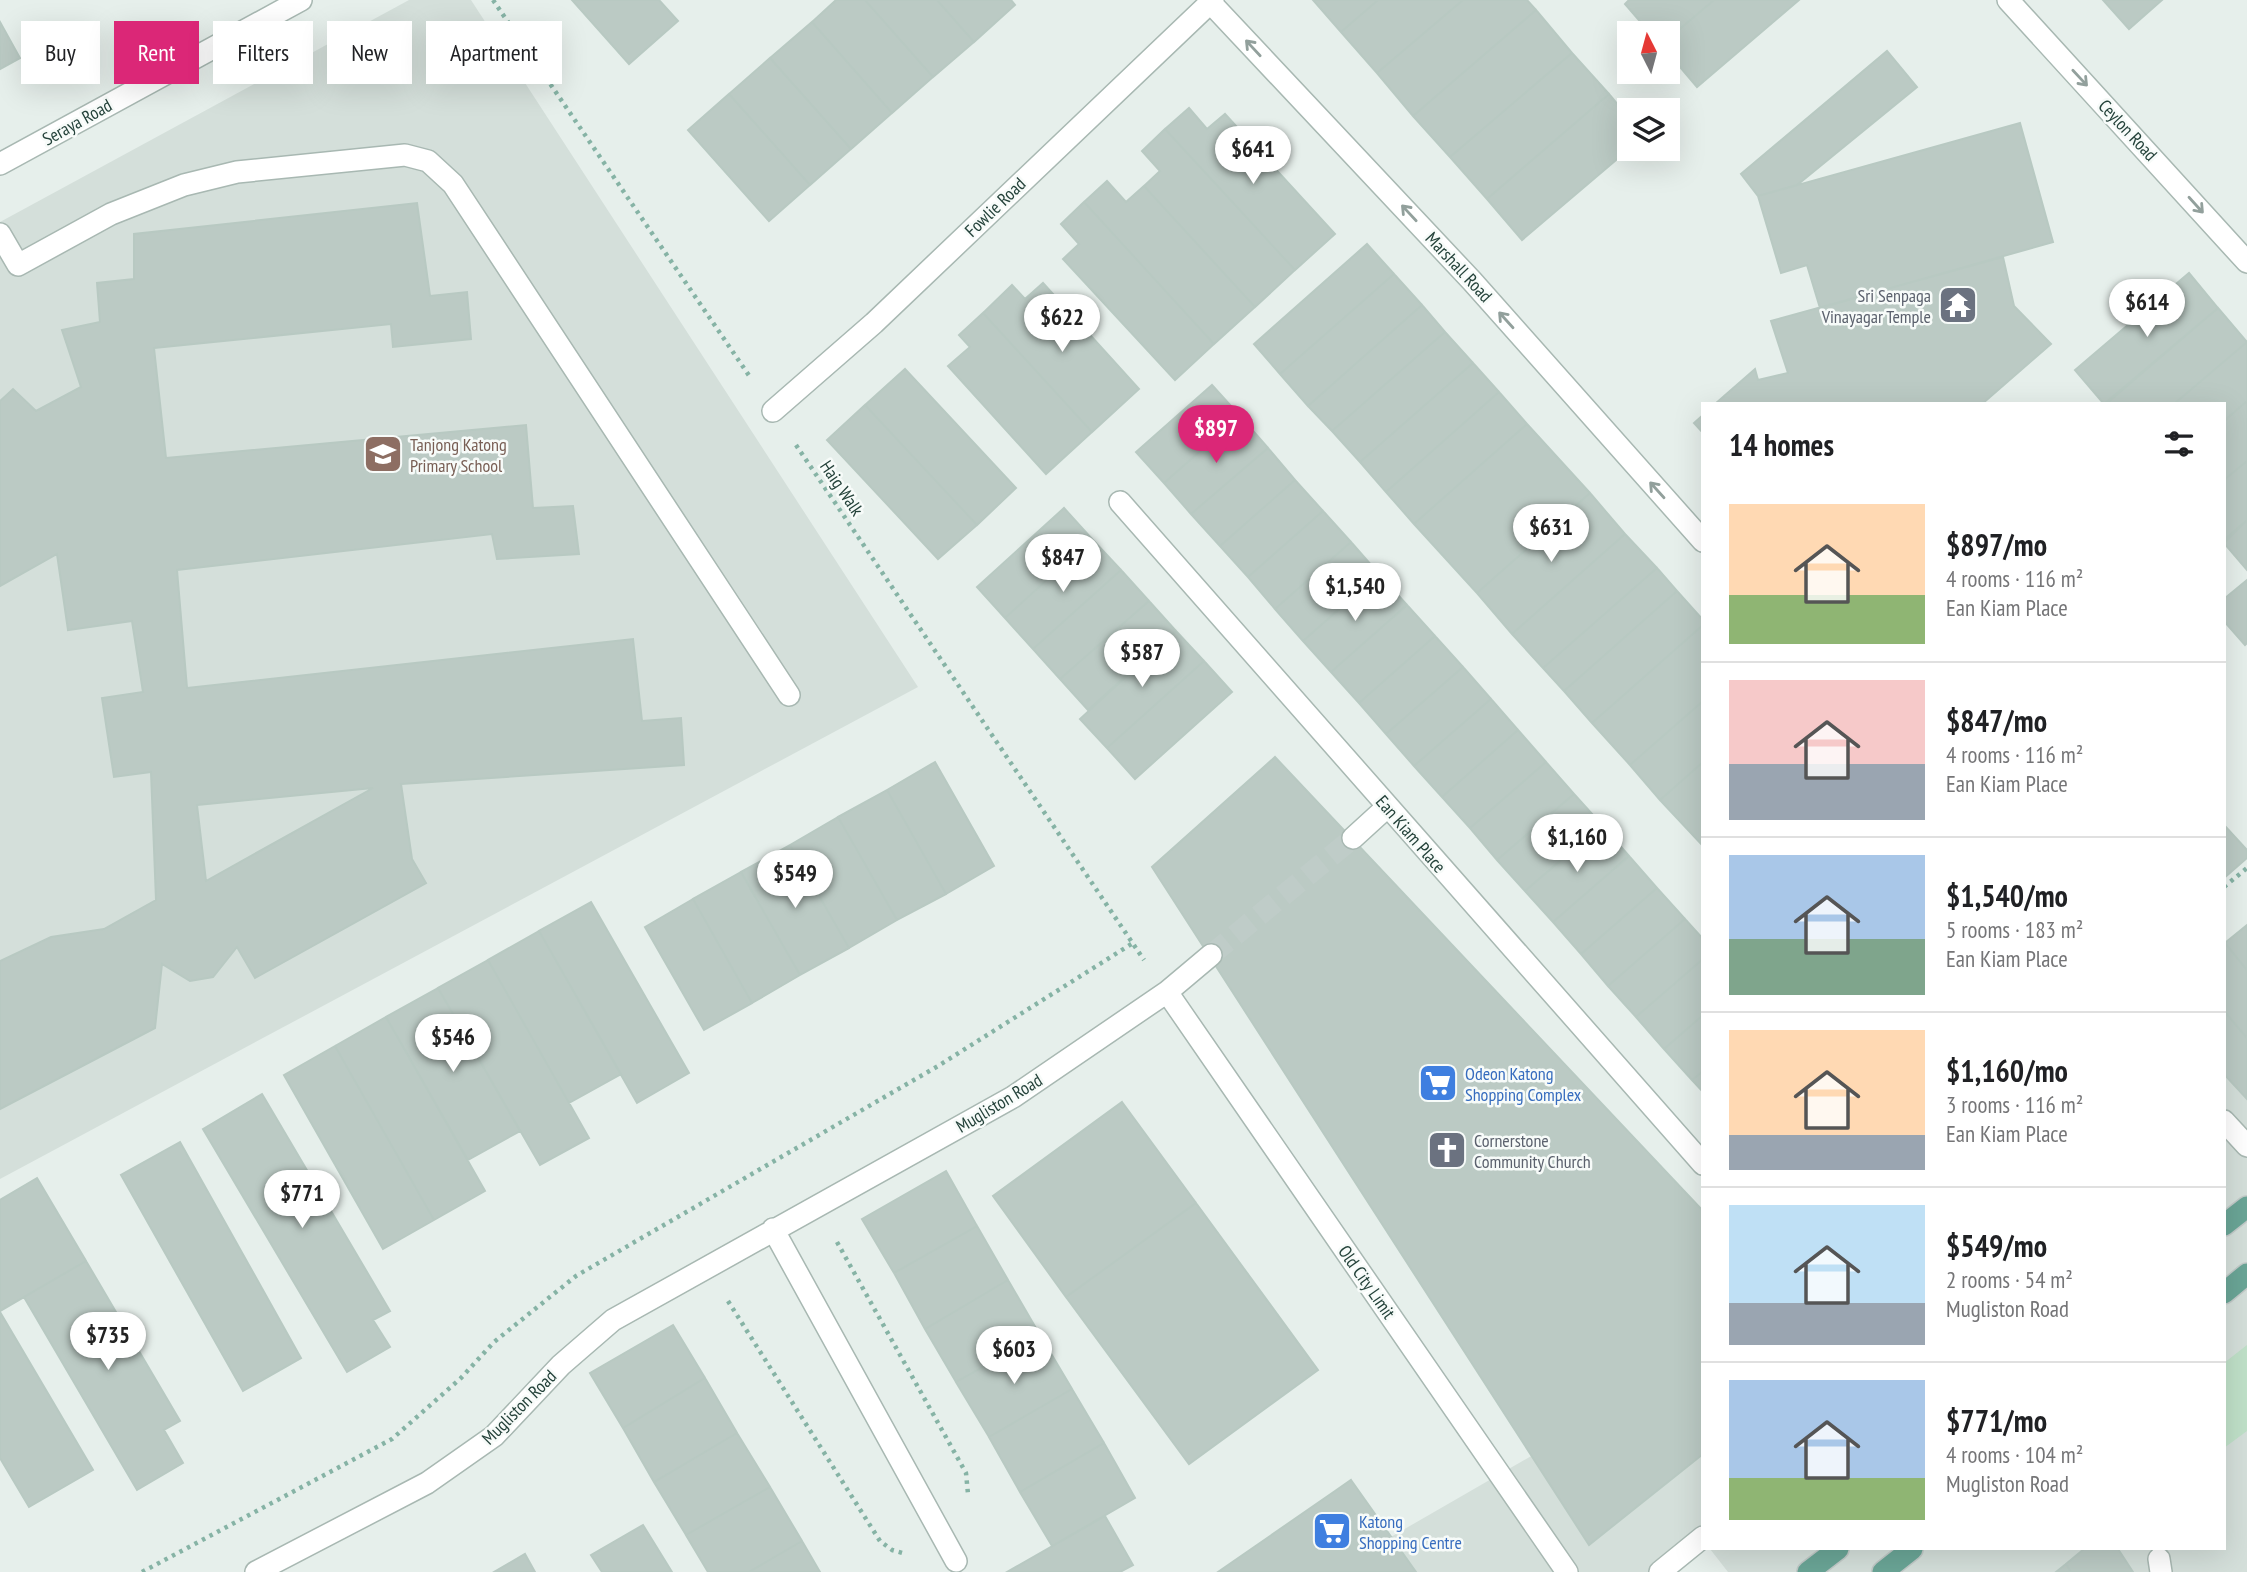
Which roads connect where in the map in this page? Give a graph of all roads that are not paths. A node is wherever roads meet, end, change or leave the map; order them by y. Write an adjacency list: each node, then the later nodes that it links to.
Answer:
1 (302, 0): 4 (street, Seraya Road)
2 (2008, 0): 6 (street, Ceylon Road, one-way to 6)
3 (1210, 1): 8 (street, Fowlie Road); 10 (street, Marshall Road, one-way to 3)
4 (0, 164)
5 (0, 234): 7 (street)
6 (2247, 262)
7 (9, 270): 11 (street)
8 (772, 411)
9 (1120, 502): 12 (street, Ean Kiam Place)
10 (1701, 539)
11 (789, 695)
12 (1387, 807): 13 (street); 18 (street, Ean Kiam Place)
13 (1353, 838)
14 (1211, 956): 15 (street, Mugliston Road)
15 (1167, 992): 21 (street, Mugliston Road); 29 (street, Old City Limit)
16 (2226, 1123): 17 (street)
17 (2247, 1146)
18 (1701, 1162)
19 (2247, 1207): 20 (main road)
20 (2226, 1223)
21 (773, 1229): 27 (street); 28 (street, Mugliston Road)
22 (2247, 1274): 23 (main road)
23 (2226, 1291)
24 (1701, 1539): 30 (street)
25 (1837, 1550): 31 (main road)
26 (1911, 1550): 32 (main road)
27 (953, 1556)
28 (256, 1572)
29 (1567, 1572)
30 (1660, 1572)
31 (1808, 1572)
32 (1883, 1572)

